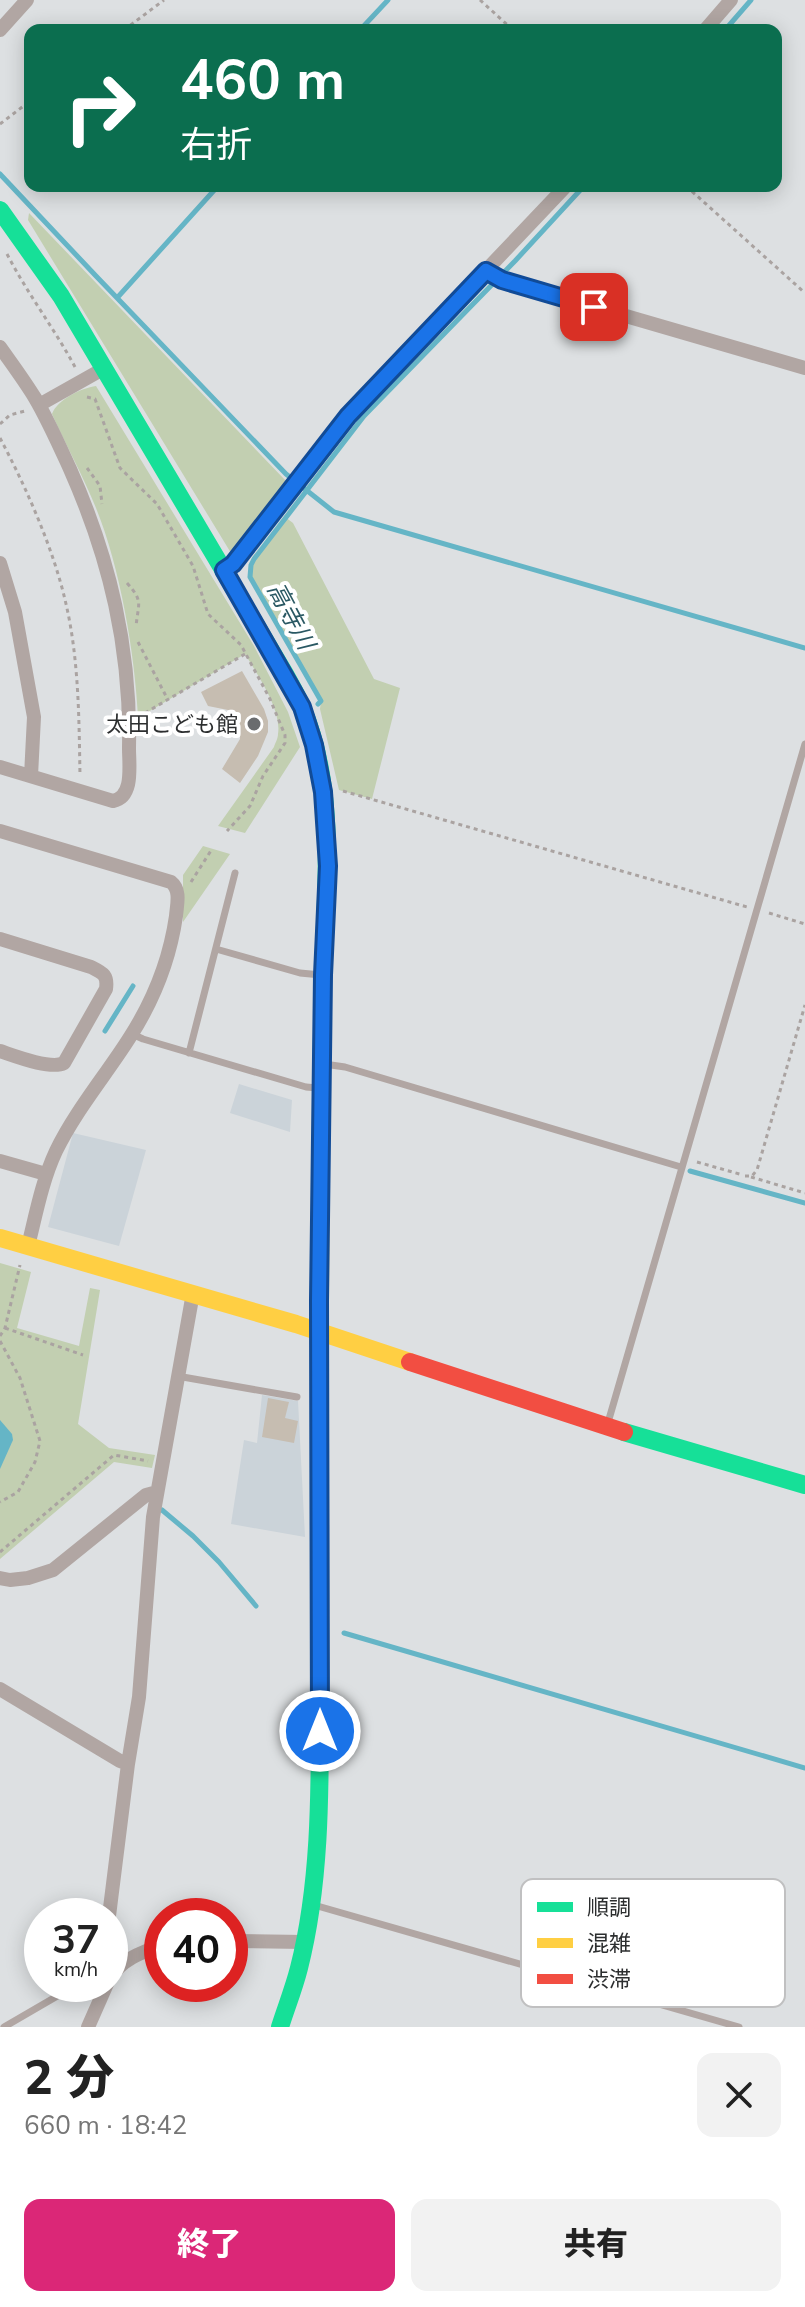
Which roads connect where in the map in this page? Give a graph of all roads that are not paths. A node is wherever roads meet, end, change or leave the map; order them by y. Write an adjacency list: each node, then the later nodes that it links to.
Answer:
1 (27, 0): 4 (street)
2 (731, 0): 3 (street)
3 (710, 24)
4 (0, 30)
5 (560, 192): 7 (street)
6 (0, 210): 10 (street)
7 (486, 271): 9 (street); 13 (street)
8 (0, 347): 11 (street)
9 (805, 368)
10 (103, 369): 11 (street); 13 (street)
11 (39, 405): 16 (street)
12 (0, 563): 16 (street)
13 (224, 570): 21 (street)
14 (805, 744): 28 (lane)
15 (0, 767): 16 (street)
16 (31, 776)
17 (0, 831): 22 (street)
18 (235, 873): 20 (lane)
19 (0, 939): 23 (street)
20 (216, 949): 21 (lane); 24 (lane)
21 (323, 975): 25 (street)
22 (132, 1034): 24 (lane); 29 (street)
23 (0, 1051)
24 (189, 1053): 26 (lane)
25 (322, 1064): 26 (street); 28 (lane)
26 (322, 1088): 33 (street)
27 (0, 1161): 29 (street)
28 (681, 1167): 36 (lane)
29 (46, 1174): 31 (street)
30 (0, 1238): 31 (street)
31 (24, 1253): 32 (street)
32 (193, 1293): 33 (street); 34 (street)
33 (321, 1332): 36 (street); 43 (street)
34 (177, 1376): 35 (lane); 38 (street)
35 (297, 1397)
36 (607, 1427): 37 (street)
37 (805, 1485)
38 (157, 1492): 39 (street); 41 (street)
39 (0, 1578)
40 (0, 1689): 41 (street)
41 (128, 1764): 42 (street)
42 (111, 1898)
43 (311, 1905): 45 (street); 46 (lane)
44 (248, 1941): 45 (street)
45 (304, 1942): 52 (street)
46 (521, 1964)
47 (47, 2002): 50 (lane)
48 (99, 2002): 51 (street)
49 (670, 2007): 53 (lane)
50 (4, 2027)
51 (88, 2027)
52 (280, 2027)
53 (739, 2027)

